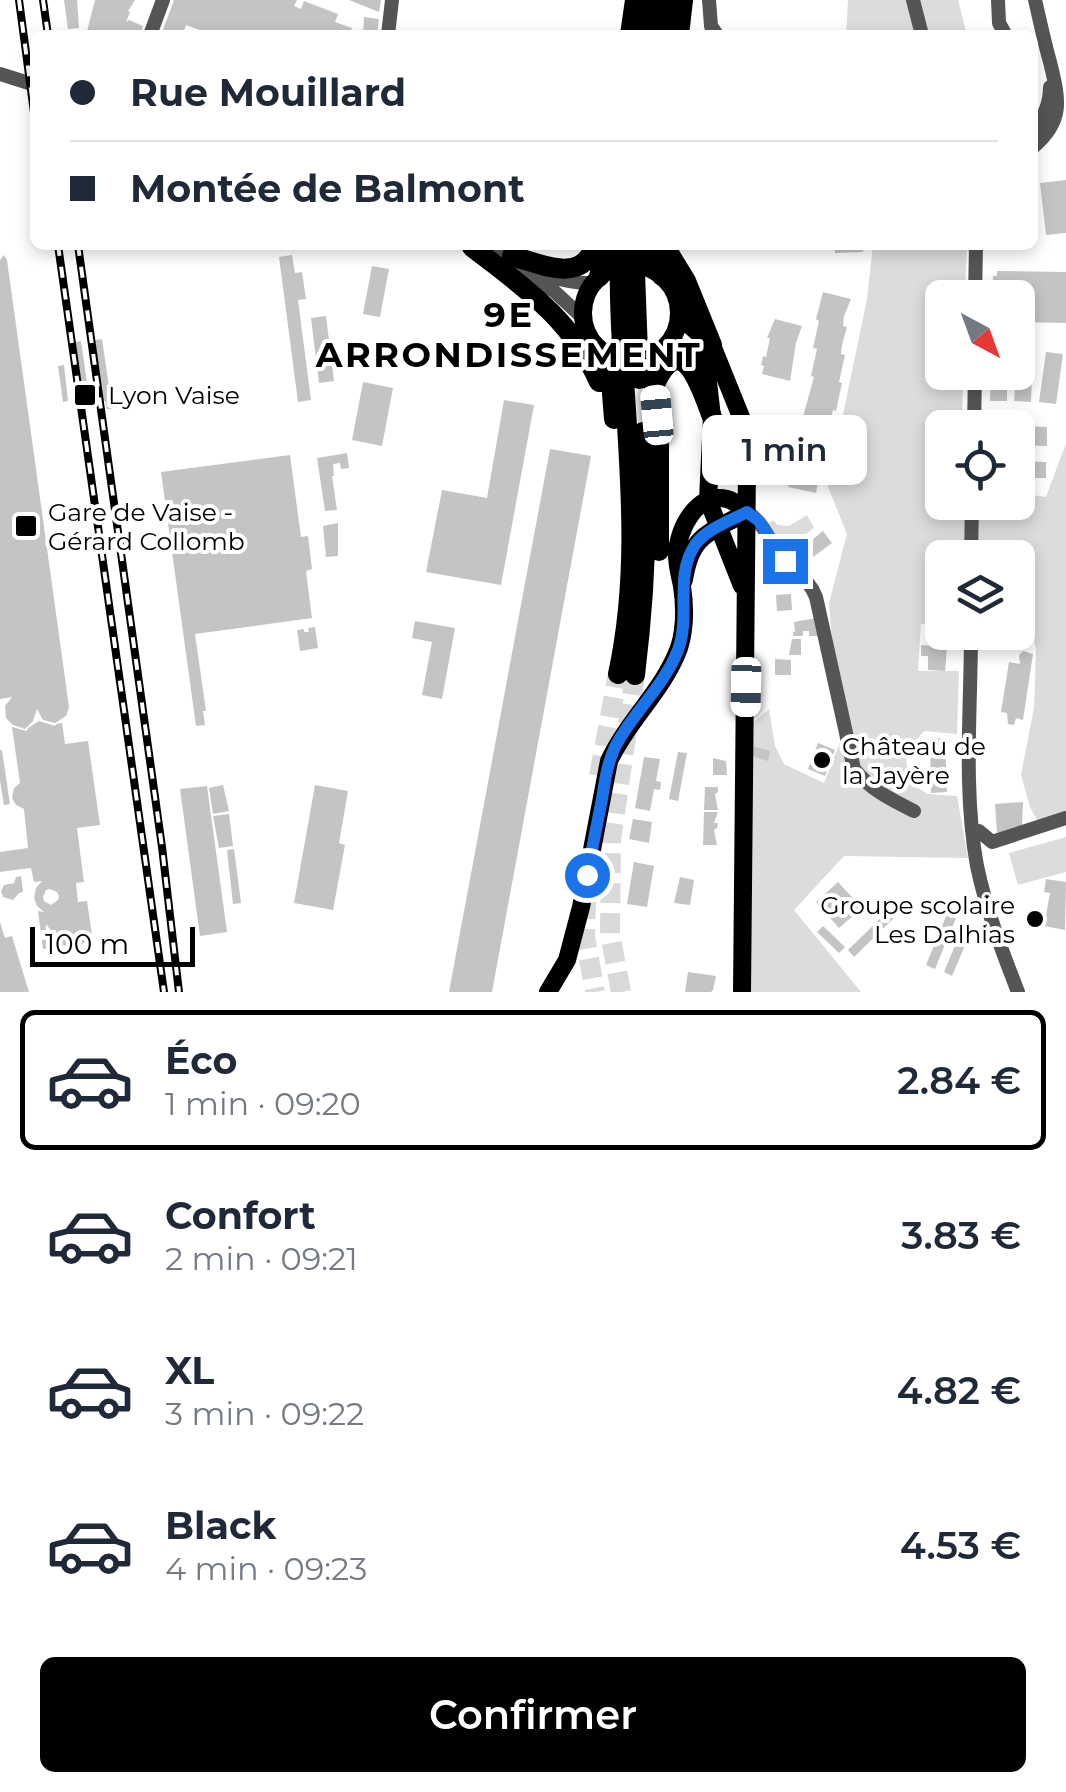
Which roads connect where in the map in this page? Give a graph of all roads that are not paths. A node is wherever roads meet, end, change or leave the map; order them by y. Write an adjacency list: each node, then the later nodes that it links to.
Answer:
1 (163, 0): 11 (street)
2 (392, 0): 12 (street)
3 (635, 0): 13 (highway)
4 (653, 0): 14 (highway)
5 (667, 0): 15 (highway)
6 (684, 0): 16 (highway)
7 (709, 0): 17 (street)
8 (913, 0): 18 (street)
9 (998, 0): 19 (street)
10 (1035, 0): 20 (street)
11 (152, 30)
12 (389, 30)
13 (631, 30)
14 (648, 30)
15 (662, 30)
16 (680, 30)
17 (714, 30)
18 (921, 30)
19 (1003, 30)
20 (1050, 66): 23 (street); 24 (street)
21 (0, 74): 22 (street)
22 (29, 84)
23 (1038, 123)
24 (1038, 142)
25 (483, 250): 46 (highway)
26 (485, 250): 40 (street)
27 (492, 250): 35 (street)
28 (592, 250): 35 (highway)
29 (605, 250): 37 (highway)
30 (620, 250): 53 (highway)
31 (634, 250): 53 (highway)
32 (651, 250): 36 (highway)
33 (667, 250): 41 (highway)
34 (976, 250): 38 (street)
35 (512, 256): 37 (street)
36 (653, 272): 37 (main road); 39 (main road)
37 (601, 277): 40 (main road)
38 (976, 280)
39 (679, 314): 41 (main road); 43 (main road)
40 (583, 318): 42 (main road)
41 (712, 344): 48 (main road)
42 (606, 353): 43 (main road); 46 (highway)
43 (656, 353): 44 (highway); 45 (main road)
44 (654, 384): 45 (highway); 53 (highway)
45 (712, 417): 47 (main road)
46 (615, 428): 53 (highway)
47 (708, 500): 48 (main road); 49 (main road); 50 (main road)
48 (747, 512): 49 (main road); 51 (main road); 54 (street)
49 (721, 536): 50 (main road); 51 (main road)
50 (683, 590): 57 (main road)
51 (746, 596): 58 (main road)
52 (971, 650): 59 (street)
53 (625, 668)
54 (914, 810)
55 (1066, 818): 56 (street)
56 (979, 831)
57 (548, 992)
58 (742, 992)
59 (1018, 992)

